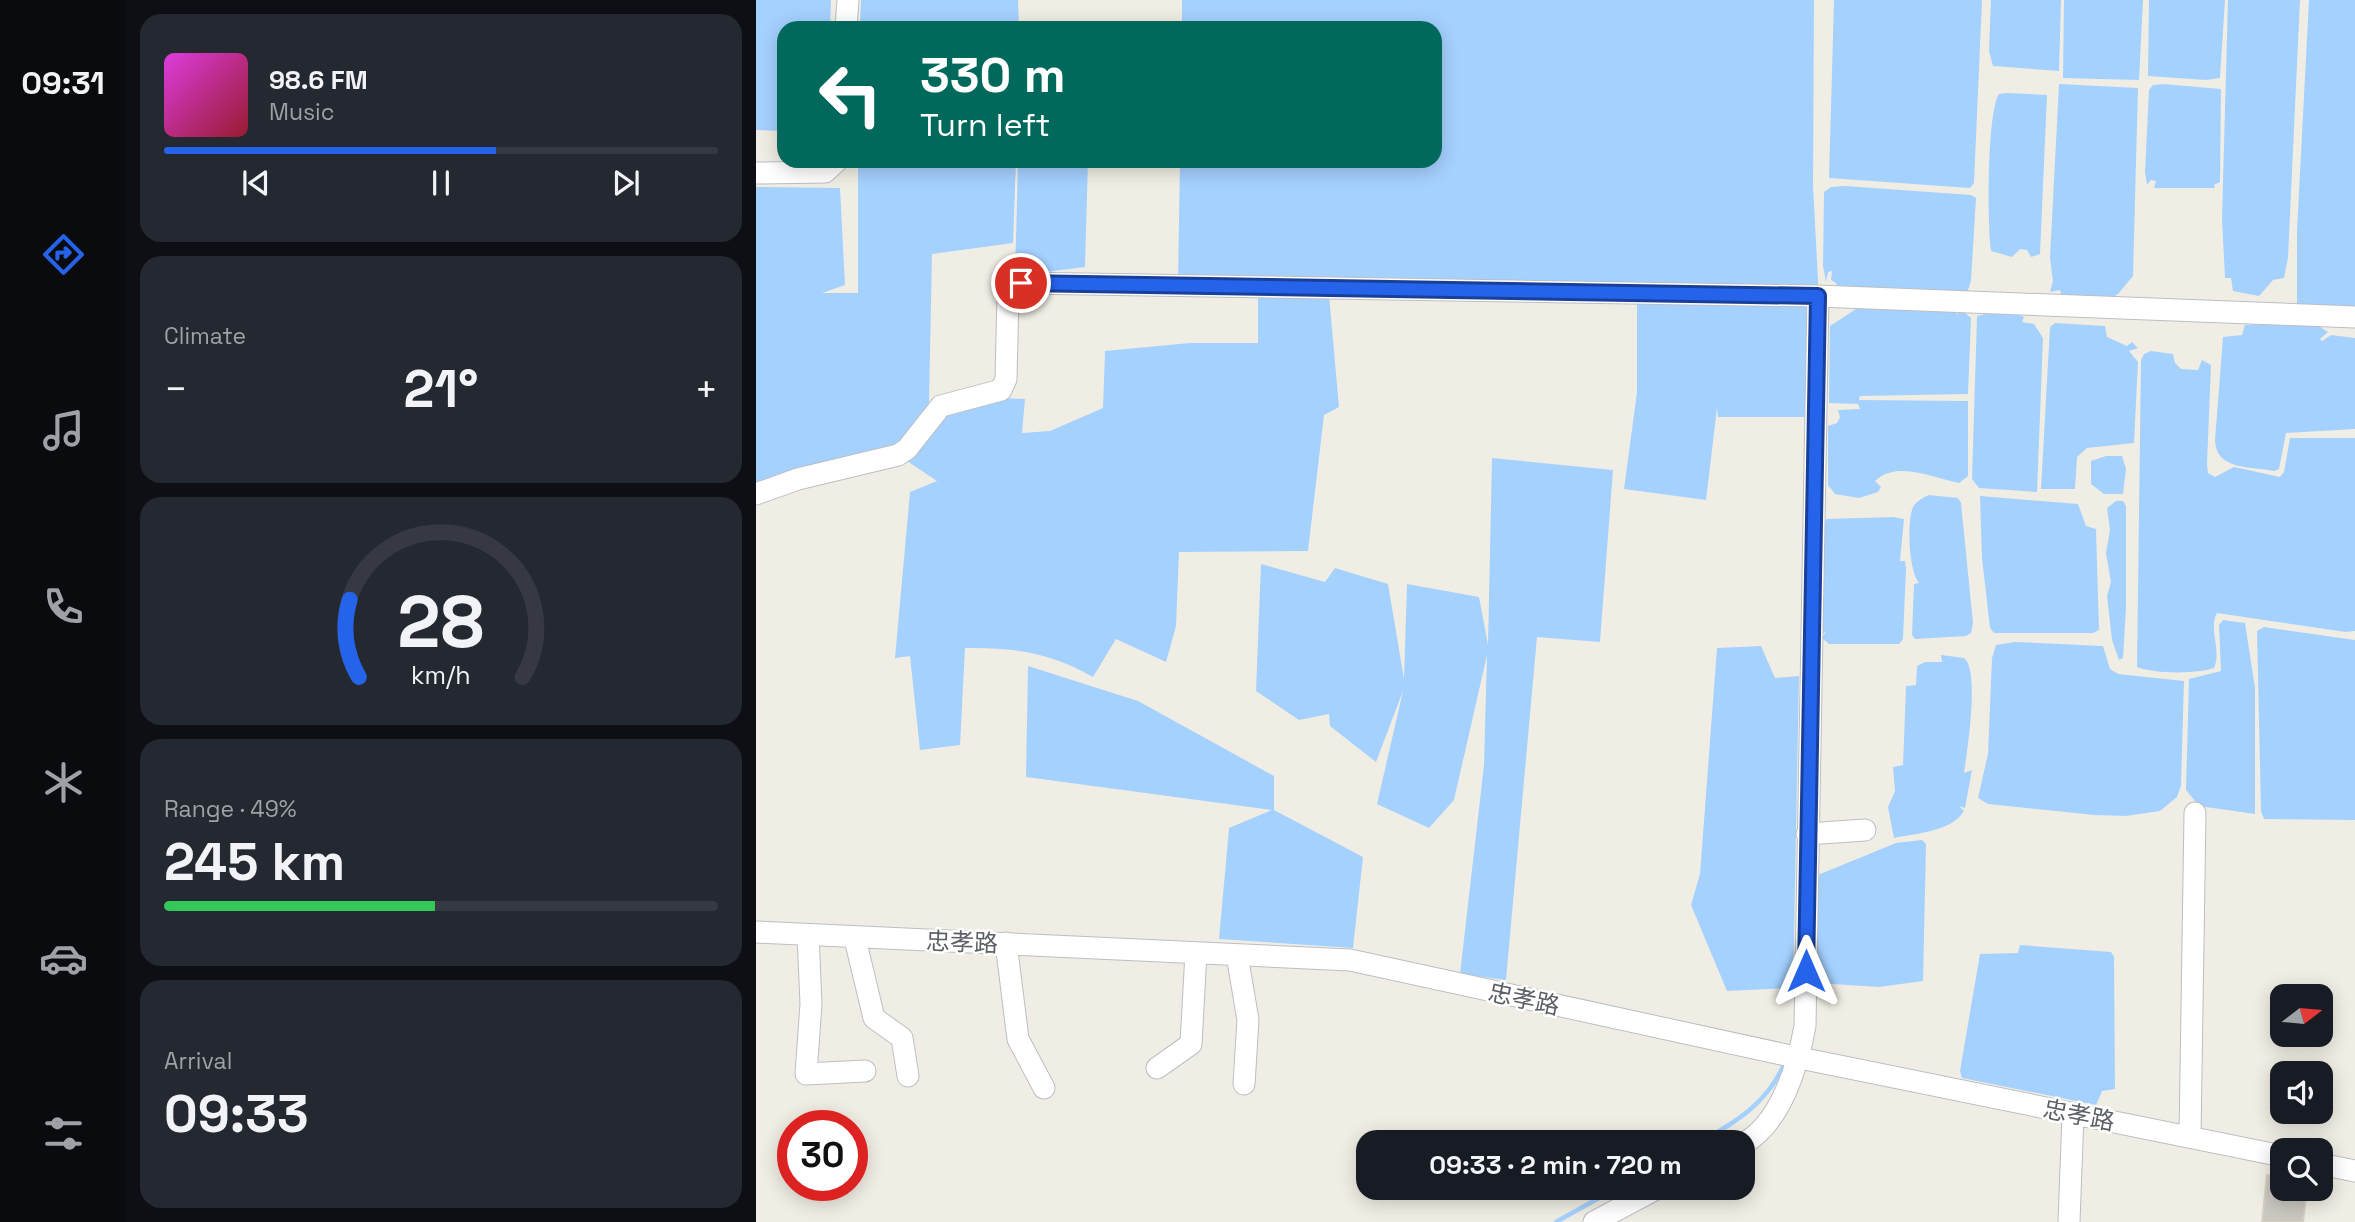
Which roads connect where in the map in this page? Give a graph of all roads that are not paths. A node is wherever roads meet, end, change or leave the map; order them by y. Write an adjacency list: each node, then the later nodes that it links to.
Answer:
1 (848, 0): 2 (street)
2 (846, 21)
3 (829, 168): 4 (street)
4 (756, 173)
5 (1818, 296): 6 (street); 7 (street); 10 (street)
6 (2355, 317)
7 (756, 494)
8 (2195, 813): 25 (street)
9 (1866, 830): 10 (street)
10 (1807, 834): 17 (street)
11 (756, 932): 12 (street, 忠孝路)
12 (808, 935): 13 (street, 忠孝路); 19 (street)
13 (855, 939): 14 (street, 忠孝路); 20 (street)
14 (1006, 943): 15 (street, 忠孝路); 22 (street)
15 (1196, 953): 16 (street, 忠孝路); 18 (street)
16 (1237, 955): 17 (street, 忠孝路); 21 (street)
17 (1800, 1058): 23 (street, 忠孝路); 24 (street)
18 (1157, 1068)
19 (865, 1071)
20 (908, 1076)
21 (1244, 1084)
22 (1044, 1088)
23 (2073, 1114): 25 (street, 忠孝路); 31 (street)
24 (1755, 1133)
25 (2190, 1137): 26 (street, 忠孝路)
26 (2270, 1154)
27 (2333, 1167): 28 (street)
28 (2355, 1171)
29 (1635, 1200): 30 (street)
30 (1594, 1222)
31 (2068, 1222)

